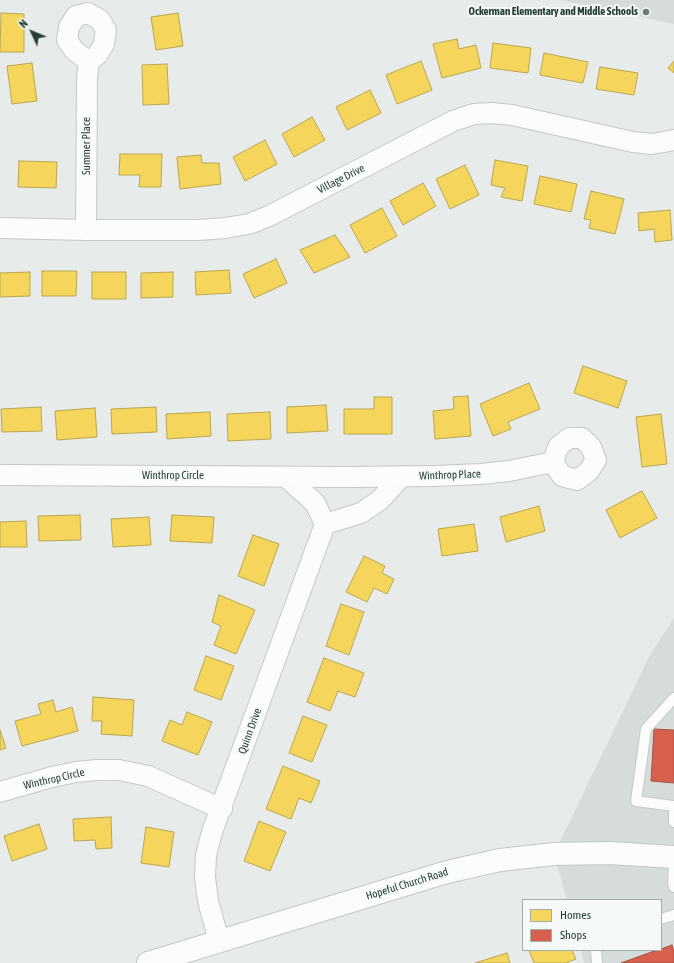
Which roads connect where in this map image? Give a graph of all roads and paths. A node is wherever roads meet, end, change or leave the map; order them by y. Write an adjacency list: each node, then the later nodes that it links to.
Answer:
1 (88, 62): 4 (street, Summer Place)
2 (674, 140): 4 (street, Village Drive)
3 (0, 228): 4 (street, Village Drive)
4 (86, 230)
5 (553, 462): 9 (street, Winthrop Place)
6 (0, 475): 7 (street, Winthrop Circle)
7 (286, 477): 8 (street, Winthrop Circle); 10 (street)
8 (346, 477): 9 (street, Winthrop Place)
9 (400, 477): 10 (street)
10 (325, 524): 14 (street, Quinn Drive)
11 (674, 698): 13 (lane)
12 (0, 792): 14 (street, Winthrop Circle)
13 (674, 806): 15 (lane)
14 (222, 809): 21 (street, Quinn Drive)
15 (674, 822)
16 (674, 857): 21 (main road, Hopeful Church Road)
17 (674, 864): 18 (lane)
18 (674, 887)
19 (674, 915): 20 (lane)
20 (662, 920)
21 (219, 941): 23 (main road, Hopeful Church Road)
22 (596, 951): 24 (lane)
23 (148, 963)
24 (597, 963)

